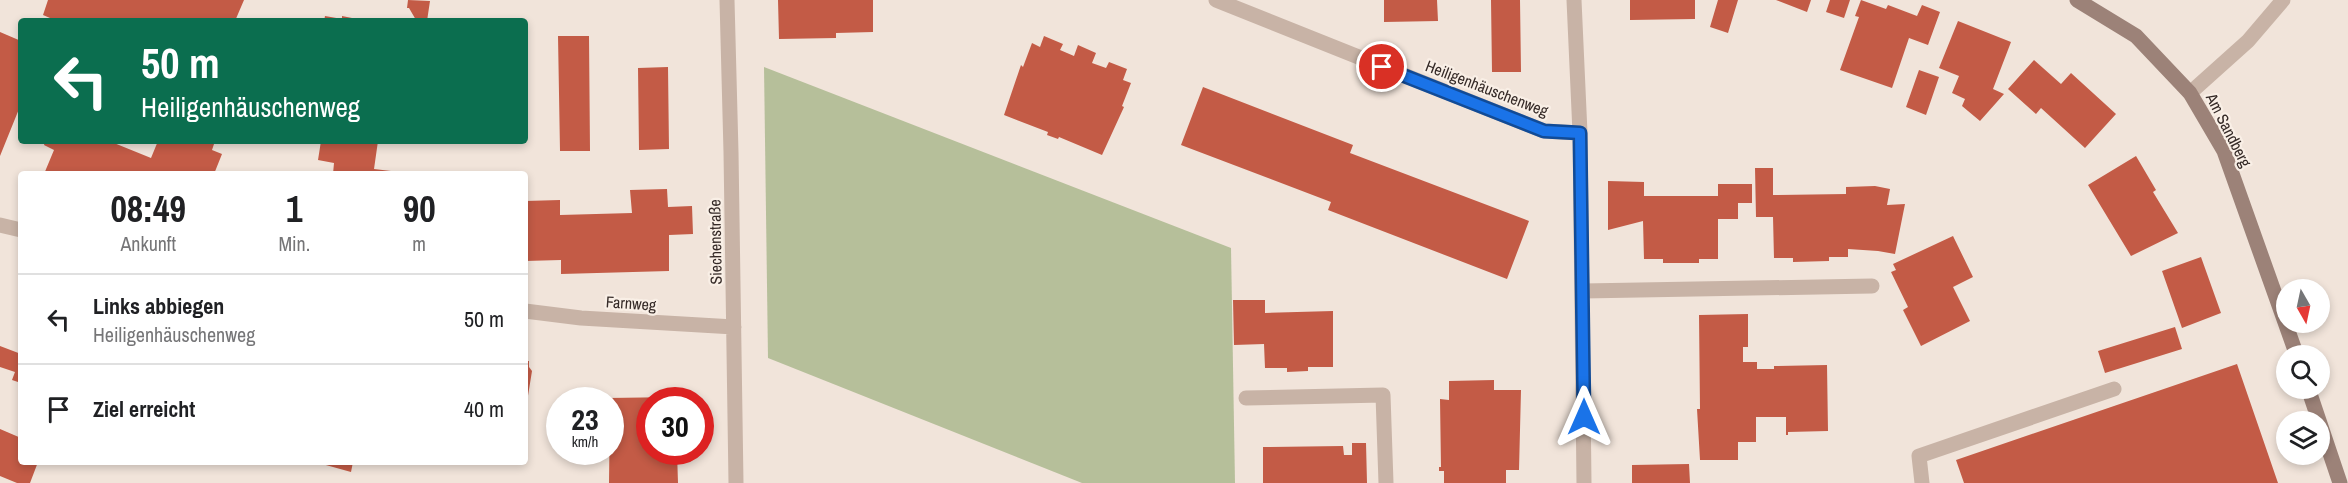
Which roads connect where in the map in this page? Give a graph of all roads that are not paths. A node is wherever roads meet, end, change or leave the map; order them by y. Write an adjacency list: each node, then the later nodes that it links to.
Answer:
1 (727, 0): 13 (street, Siechenstraße)
2 (1216, 0): 7 (street, Heiligenhäuschenweg)
3 (1574, 0): 7 (street)
4 (2077, 0): 6 (main road, Am Sandberg)
5 (2283, 0): 6 (street)
6 (2190, 93): 14 (main road, Am Sandberg)
7 (1580, 133): 11 (street)
8 (0, 225): 9 (street)
9 (18, 229)
10 (1872, 286): 11 (street)
11 (1583, 291): 20 (street)
12 (528, 311): 13 (street, Farnweg)
13 (734, 327): 18 (street, Siechenstraße)
14 (2293, 345)
15 (2114, 389): 21 (street)
16 (1246, 398): 19 (street)
17 (2312, 399): 22 (main road)
18 (736, 483)
19 (1386, 483)
20 (1584, 483)
21 (1922, 483)
22 (2340, 483)

